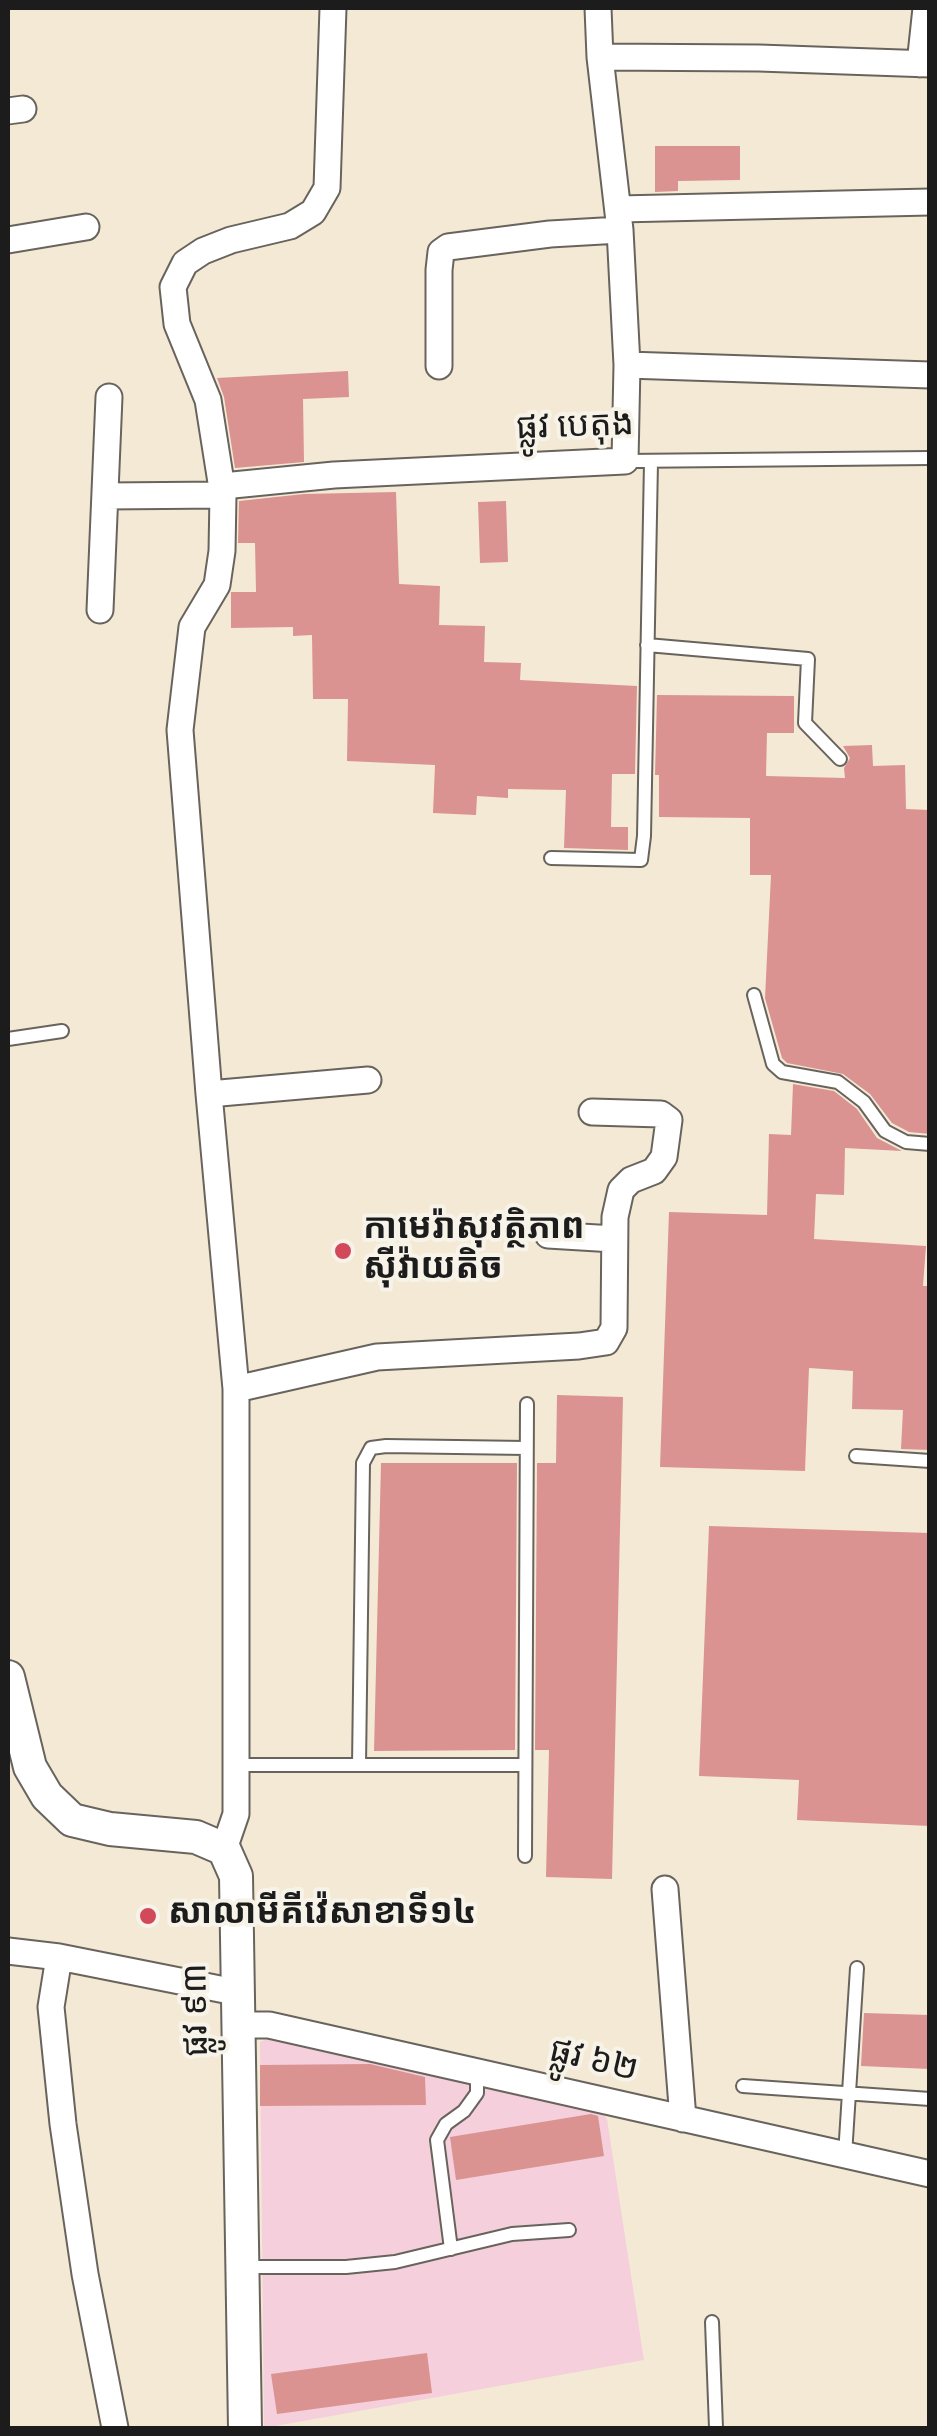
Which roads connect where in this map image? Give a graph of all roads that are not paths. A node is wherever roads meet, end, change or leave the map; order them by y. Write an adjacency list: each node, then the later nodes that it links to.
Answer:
1 (333, 8): 16 (street)
2 (598, 8): 4 (street)
3 (926, 8): 5 (street)
4 (600, 57): 5 (street); 7 (street)
5 (924, 64)
6 (930, 202): 7 (street)
7 (620, 220): 10 (street); 11 (street)
8 (86, 227): 9 (street)
9 (8, 240)
10 (627, 365): 12 (street); 15 (street)
11 (439, 366)
12 (930, 374)
13 (109, 397): 17 (street)
14 (930, 458): 15 (lane, ផ្លូវ បេតុង)
15 (638, 461): 16 (street, ផ្លូវ បេតុង); 19 (lane)
16 (223, 490): 17 (street, ផ្លូវ បេតុង); 26 (street)
17 (105, 496): 18 (street)
18 (100, 610)
19 (648, 645): 20 (lane); 21 (lane)
20 (840, 758)
21 (551, 858)
22 (754, 996): 28 (lane)
23 (62, 1031): 24 (lane)
24 (8, 1039)
25 (368, 1080): 26 (street)
26 (209, 1094): 31 (street)
27 (592, 1112): 30 (street)
28 (930, 1144)
29 (548, 1236): 30 (street)
30 (614, 1239): 31 (street)
31 (236, 1389): 37 (street)
32 (526, 1404): 33 (lane)
33 (526, 1448): 38 (lane); 39 (lane)
34 (856, 1456): 35 (lane)
35 (930, 1460)
36 (8, 1677): 40 (street)
37 (237, 1765): 38 (lane); 40 (street)
38 (359, 1765): 39 (lane)
39 (524, 1765): 41 (lane)
40 (224, 1848): 46 (street, ផ្លូវ ៩៣)
41 (525, 1856)
42 (665, 1889): 51 (street)
43 (8, 1952): 44 (street, ផ្លូវ ៦២)
44 (58, 1957): 46 (street, ផ្លូវ ៦២); 58 (street)
45 (857, 1968): 49 (lane)
46 (240, 2009): 47 (street, ផ្លូវ ៦២); 56 (street, ផ្លូវ ៩៣)
47 (477, 2072): 51 (street, ផ្លូវ ៦២); 55 (lane)
48 (743, 2086): 49 (lane)
49 (849, 2096): 50 (lane); 52 (lane)
50 (930, 2099)
51 (683, 2119): 52 (street, ផ្លូវ ៦២)
52 (845, 2155): 53 (street, ផ្លូវ ៦២)
53 (930, 2174)
54 (569, 2230): 55 (lane)
55 (450, 2249): 56 (lane)
56 (241, 2267): 59 (street, ផ្លូវ ៩៣)
57 (712, 2322): 60 (lane)
58 (115, 2428)
59 (245, 2428)
60 (716, 2428)

